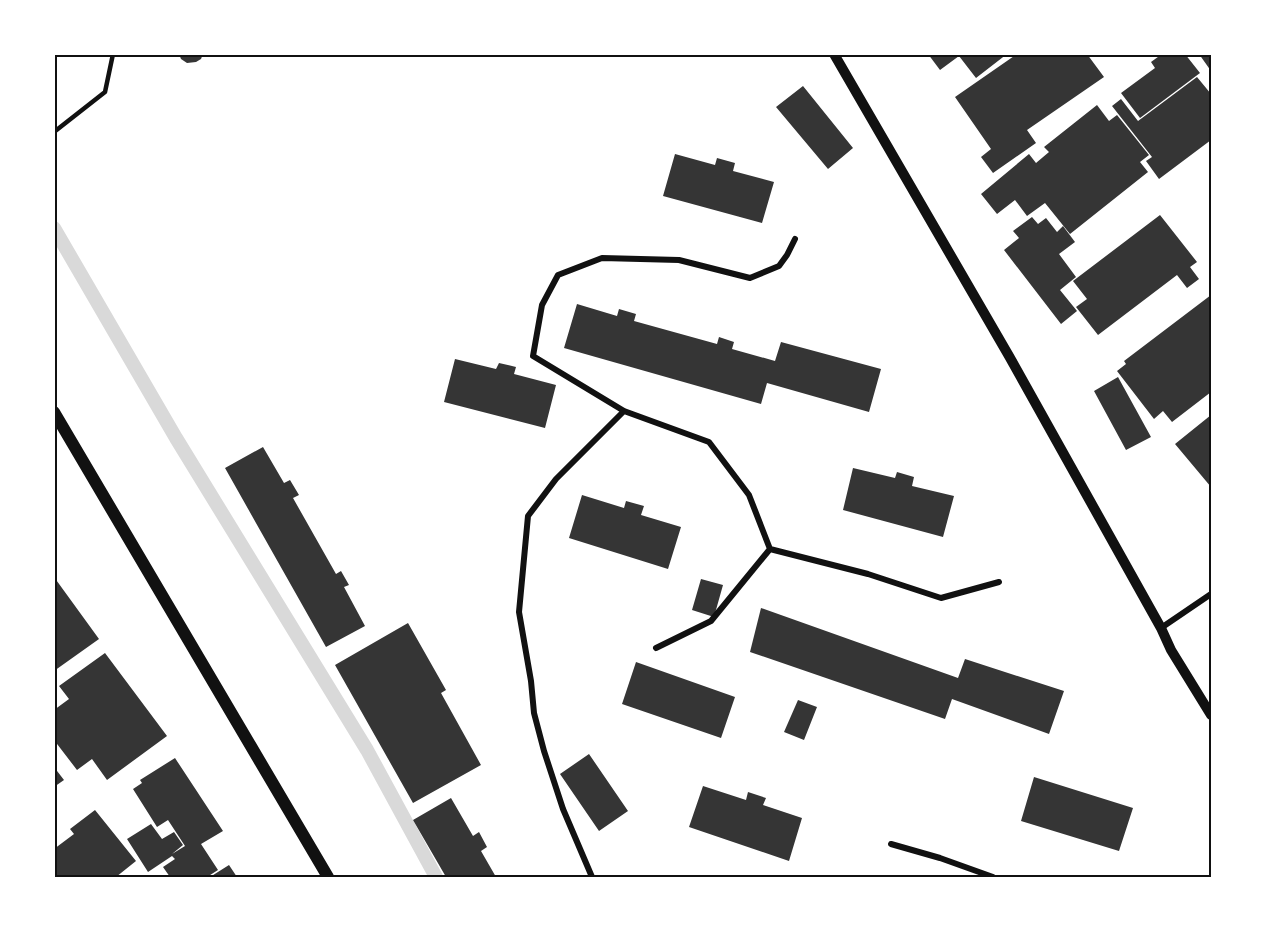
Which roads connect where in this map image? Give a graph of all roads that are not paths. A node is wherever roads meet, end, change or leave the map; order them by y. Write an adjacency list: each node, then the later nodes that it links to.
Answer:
1 (113, 54): 4 (lane)
2 (834, 54): 11 (street)
3 (54, 124): 4 (lane)
4 (56, 131)
5 (795, 239): 6 (street)
6 (624, 411): 8 (street); 16 (street)
7 (54, 412): 15 (main road)
8 (770, 549): 9 (street); 12 (street)
9 (999, 582)
10 (1211, 594): 11 (street)
11 (1161, 628): 13 (street)
12 (656, 648)
13 (1211, 715)
14 (891, 844): 17 (street)
15 (328, 877)
16 (592, 877)
17 (993, 877)

